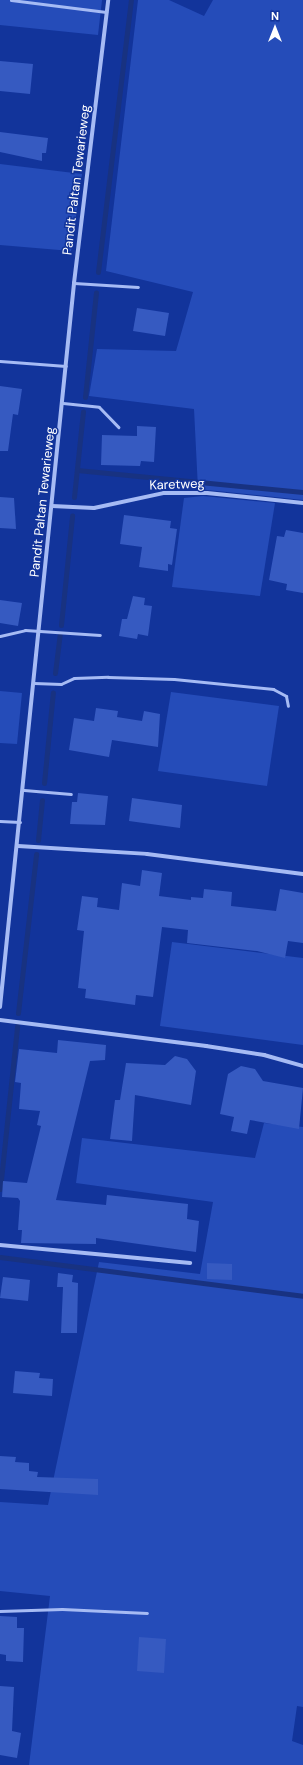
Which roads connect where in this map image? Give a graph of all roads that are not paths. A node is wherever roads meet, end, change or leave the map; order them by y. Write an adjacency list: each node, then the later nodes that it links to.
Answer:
1 (11, 0): 3 (lane)
2 (108, 0): 3 (street, Pandit Paltan Tewarieweg)
3 (106, 12): 4 (street, Pandit Paltan Tewarieweg)
4 (74, 283): 5 (lane); 7 (street, Pandit Paltan Tewarieweg)
5 (138, 287)
6 (0, 361): 7 (lane)
7 (66, 366): 8 (street, Pandit Paltan Tewarieweg)
8 (63, 403): 9 (lane); 11 (street, Pandit Paltan Tewarieweg)
9 (118, 427)
10 (303, 503): 11 (street, Karetweg)
11 (52, 506): 12 (street, Pandit Paltan Tewarieweg)
12 (40, 631): 13 (lane); 14 (lane); 15 (street, Pandit Paltan Tewarieweg)
13 (100, 634)
14 (0, 636)
15 (34, 683): 16 (lane); 17 (street, Pandit Paltan Tewarieweg)
16 (288, 706)
17 (24, 790): 18 (lane); 20 (street, Pandit Paltan Tewarieweg)
18 (71, 794)
19 (0, 821): 20 (lane)
20 (20, 822): 21 (street, Pandit Paltan Tewarieweg)
21 (18, 846): 22 (street); 23 (street, Pandit Paltan Tewarieweg)
22 (303, 874)
23 (0, 1007)
24 (0, 1020): 25 (street)
25 (303, 1066)
26 (0, 1245): 27 (street)
27 (190, 1263)
28 (0, 1611): 29 (lane)
29 (147, 1613)

